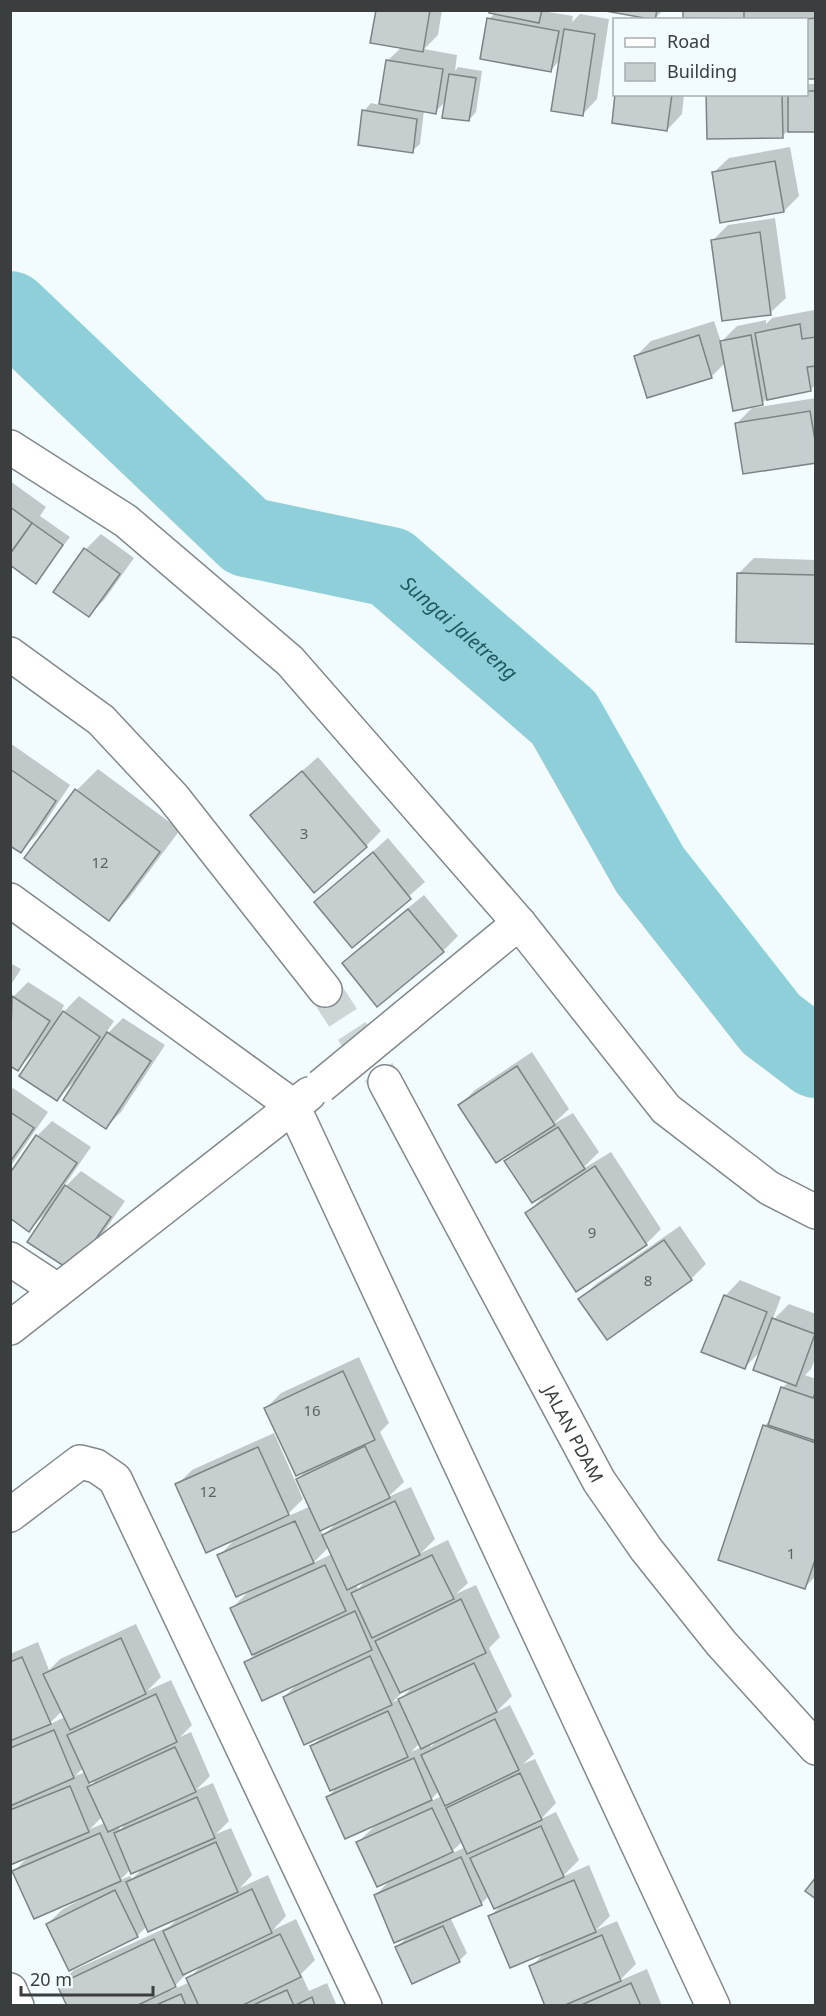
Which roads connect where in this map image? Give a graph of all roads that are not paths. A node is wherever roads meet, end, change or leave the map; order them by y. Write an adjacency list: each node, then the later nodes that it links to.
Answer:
1 (10, 447): 4 (street)
2 (10, 654): 5 (street)
3 (10, 900): 7 (street)
4 (519, 923): 7 (street, bridge); 8 (street)
5 (325, 990)
6 (385, 1082): 13 (street, JALAN PDAM)
7 (293, 1106): 10 (street); 17 (street)
8 (816, 1212)
9 (10, 1258): 10 (street)
10 (57, 1290): 11 (street)
11 (10, 1328)
12 (10, 1515): 16 (street)
13 (816, 1748)
14 (10, 1990): 15 (street)
15 (17, 2006)
16 (365, 2006)
17 (713, 2006)

